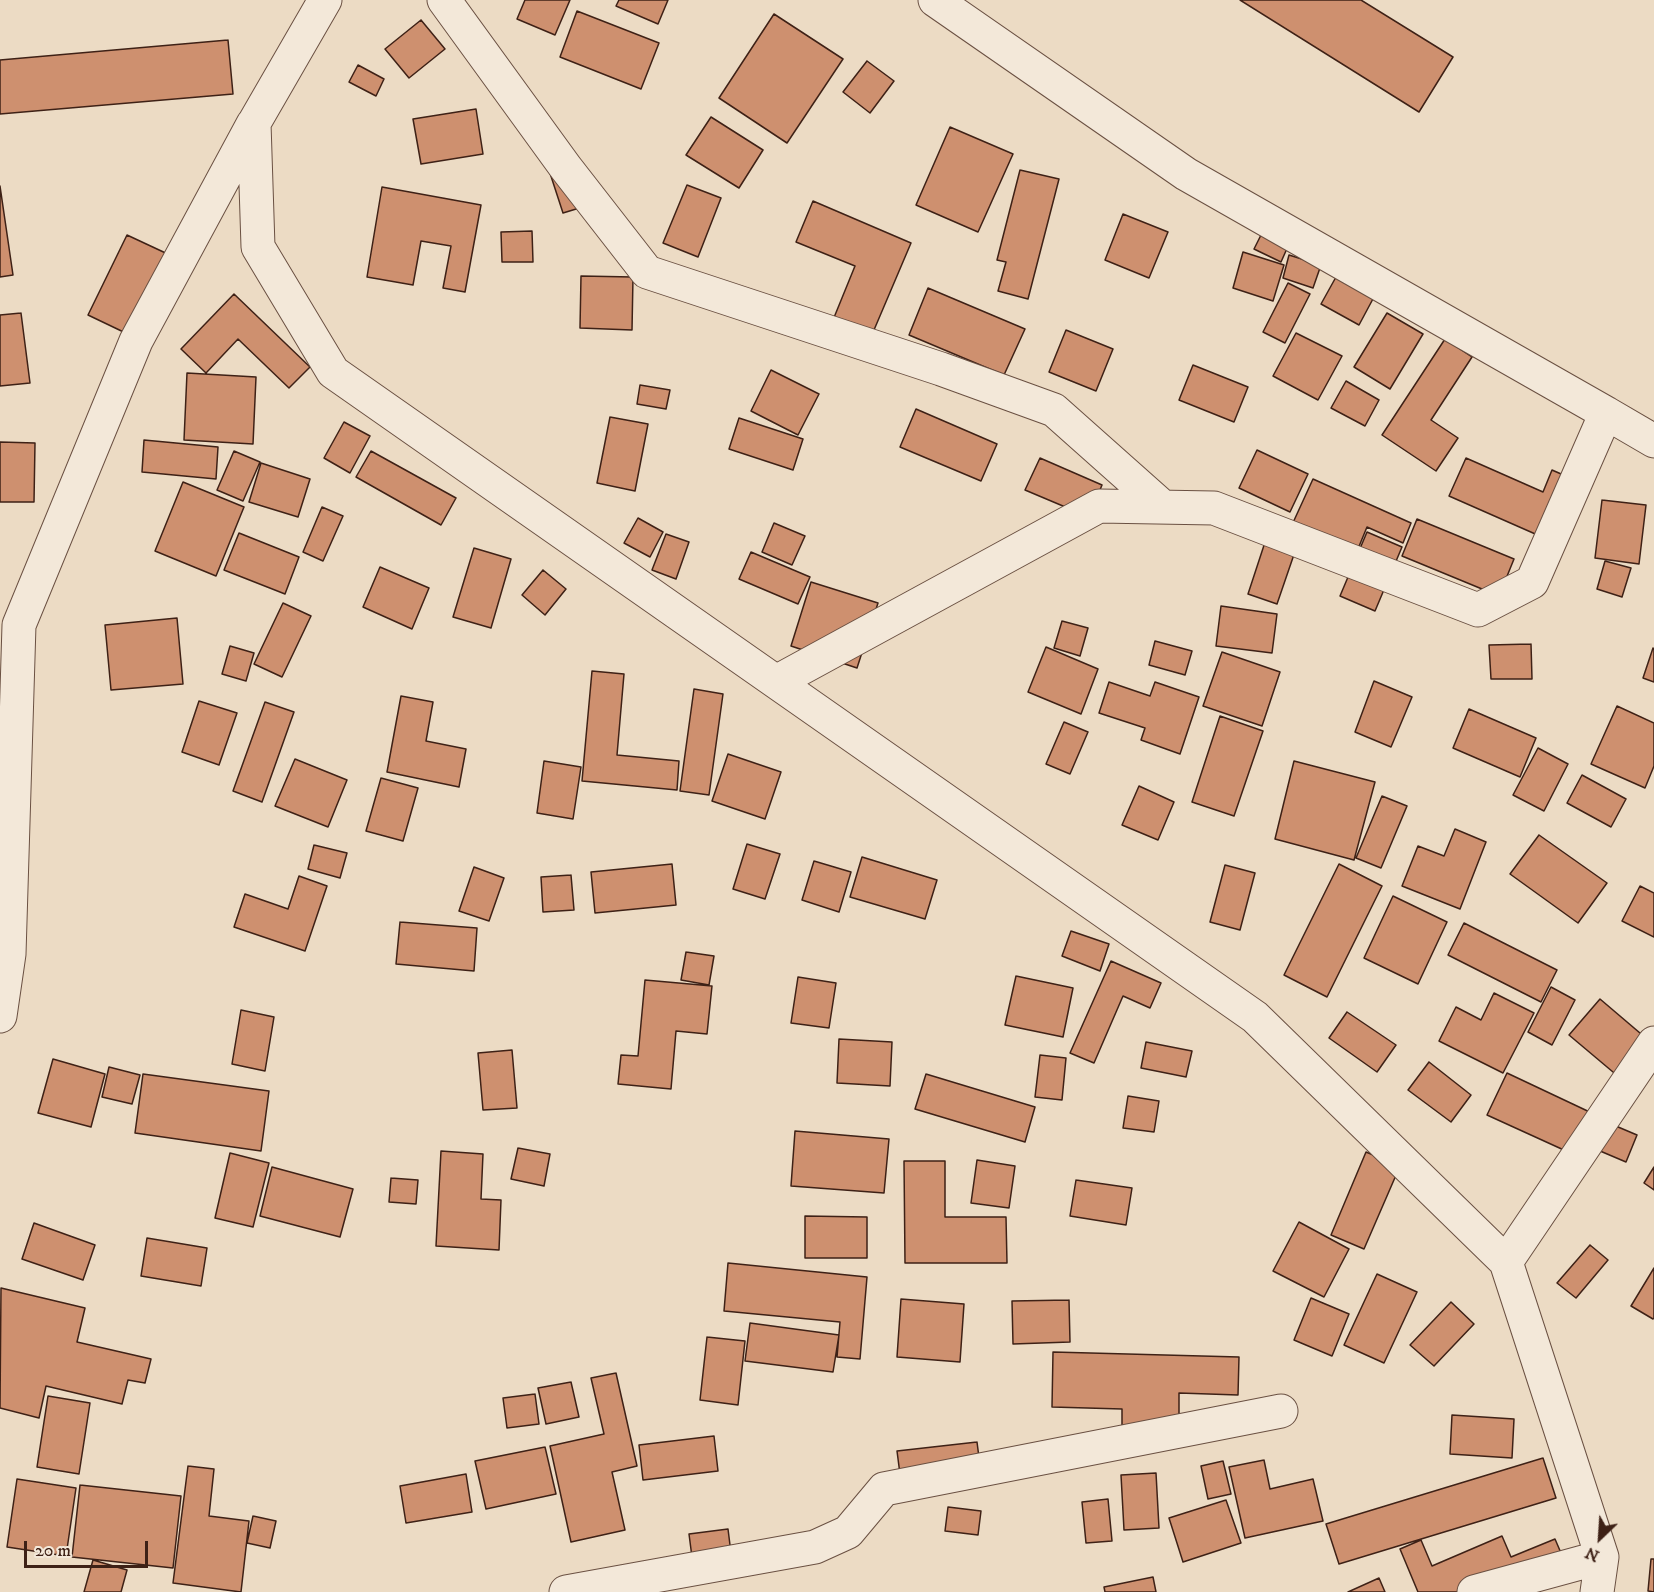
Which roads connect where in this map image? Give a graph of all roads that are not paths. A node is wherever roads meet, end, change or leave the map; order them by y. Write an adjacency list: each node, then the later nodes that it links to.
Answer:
1 (324, 0): 4 (street)
2 (444, 0): 7 (street)
3 (935, 0): 5 (street)
4 (254, 123): 8 (street); 9 (street)
5 (1606, 413): 6 (street); 7 (street)
6 (1654, 441)
7 (1164, 507): 9 (street)
8 (9, 621): 10 (street)
9 (776, 682): 13 (street)
10 (4, 955): 11 (street)
11 (0, 1017)
12 (1653, 1046): 13 (street)
13 (1506, 1262): 15 (street)
14 (1281, 1411): 16 (street)
15 (1602, 1557): 17 (street); 18 (street)
16 (566, 1592)
17 (1474, 1592)
18 (1597, 1592)

